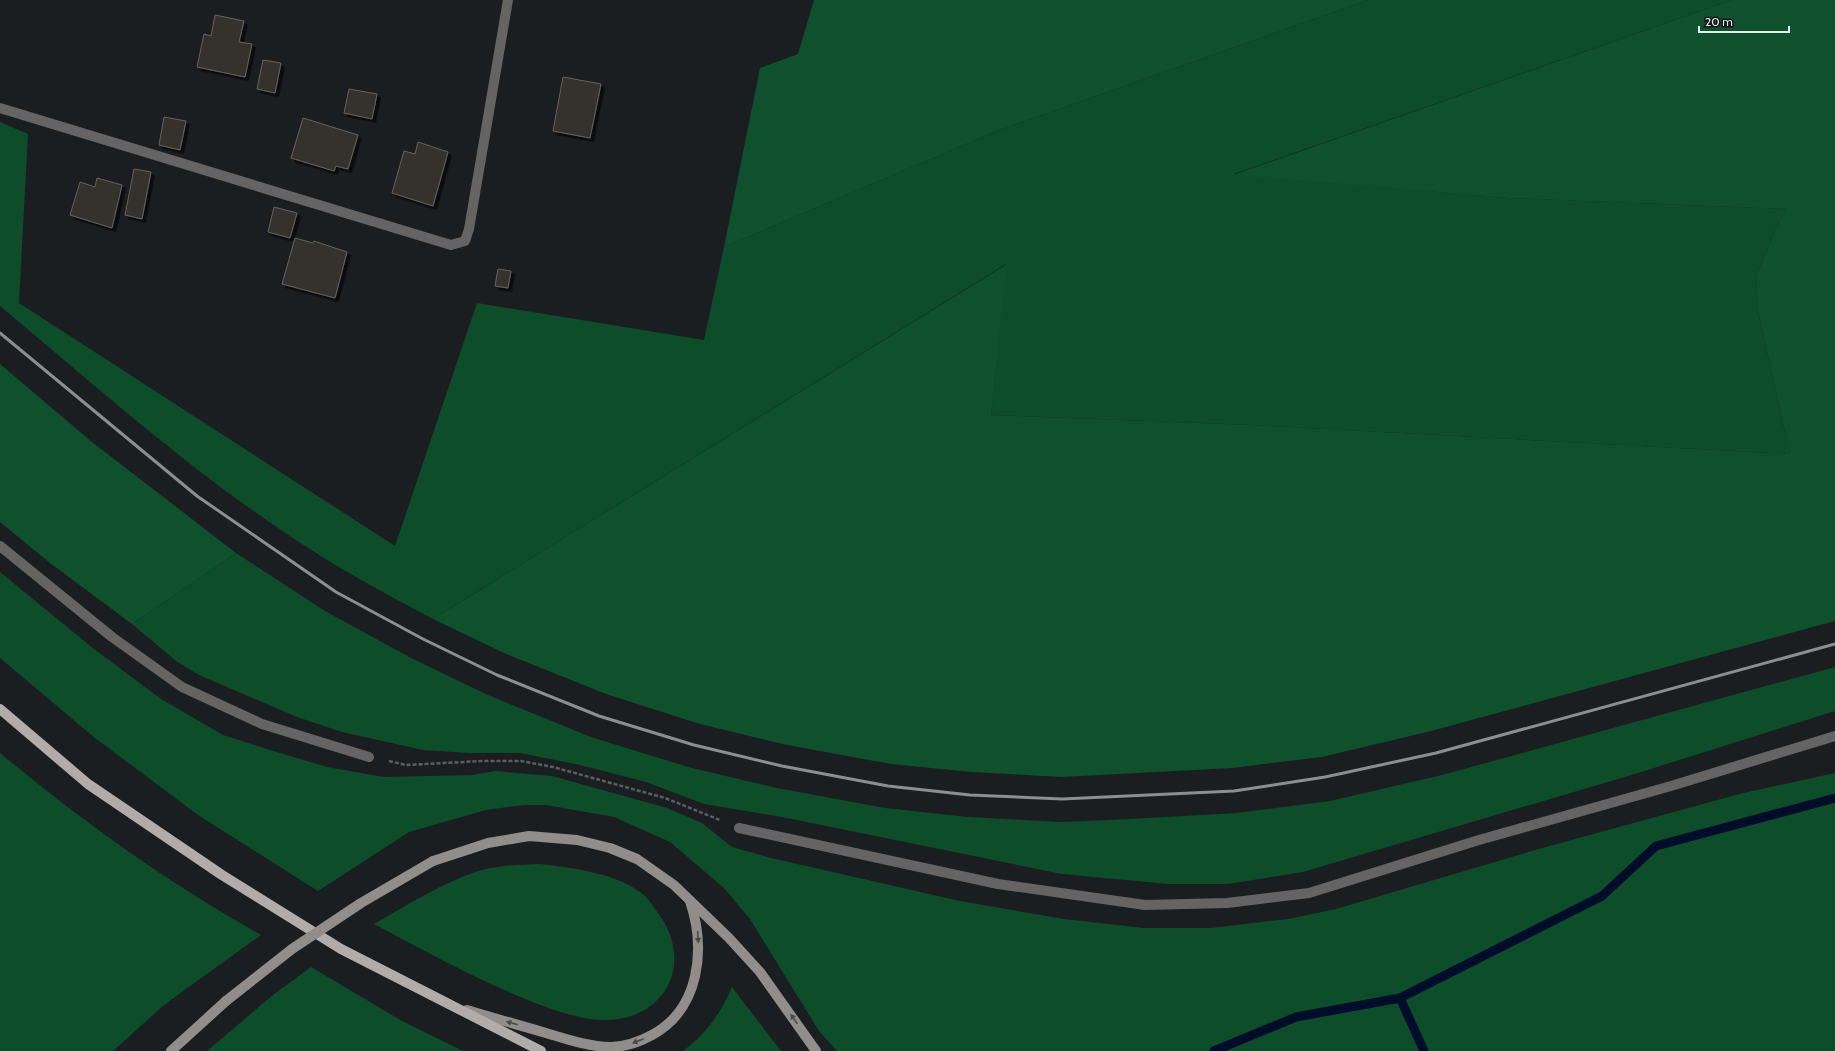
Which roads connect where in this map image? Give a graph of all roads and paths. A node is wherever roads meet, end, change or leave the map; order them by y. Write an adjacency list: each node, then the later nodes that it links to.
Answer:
1 (508, 0): 2 (street)
2 (0, 108)
3 (0, 546): 6 (street)
4 (0, 709): 9 (main road)
5 (1835, 736): 7 (street)
6 (369, 757): 7 (path)
7 (739, 828)
8 (690, 899): 9 (main road, one-way to 9); 10 (main road, bridge); 12 (main road, one-way to 8)
9 (446, 1004): 11 (main road)
10 (171, 1051)
11 (541, 1051)
12 (816, 1051)

